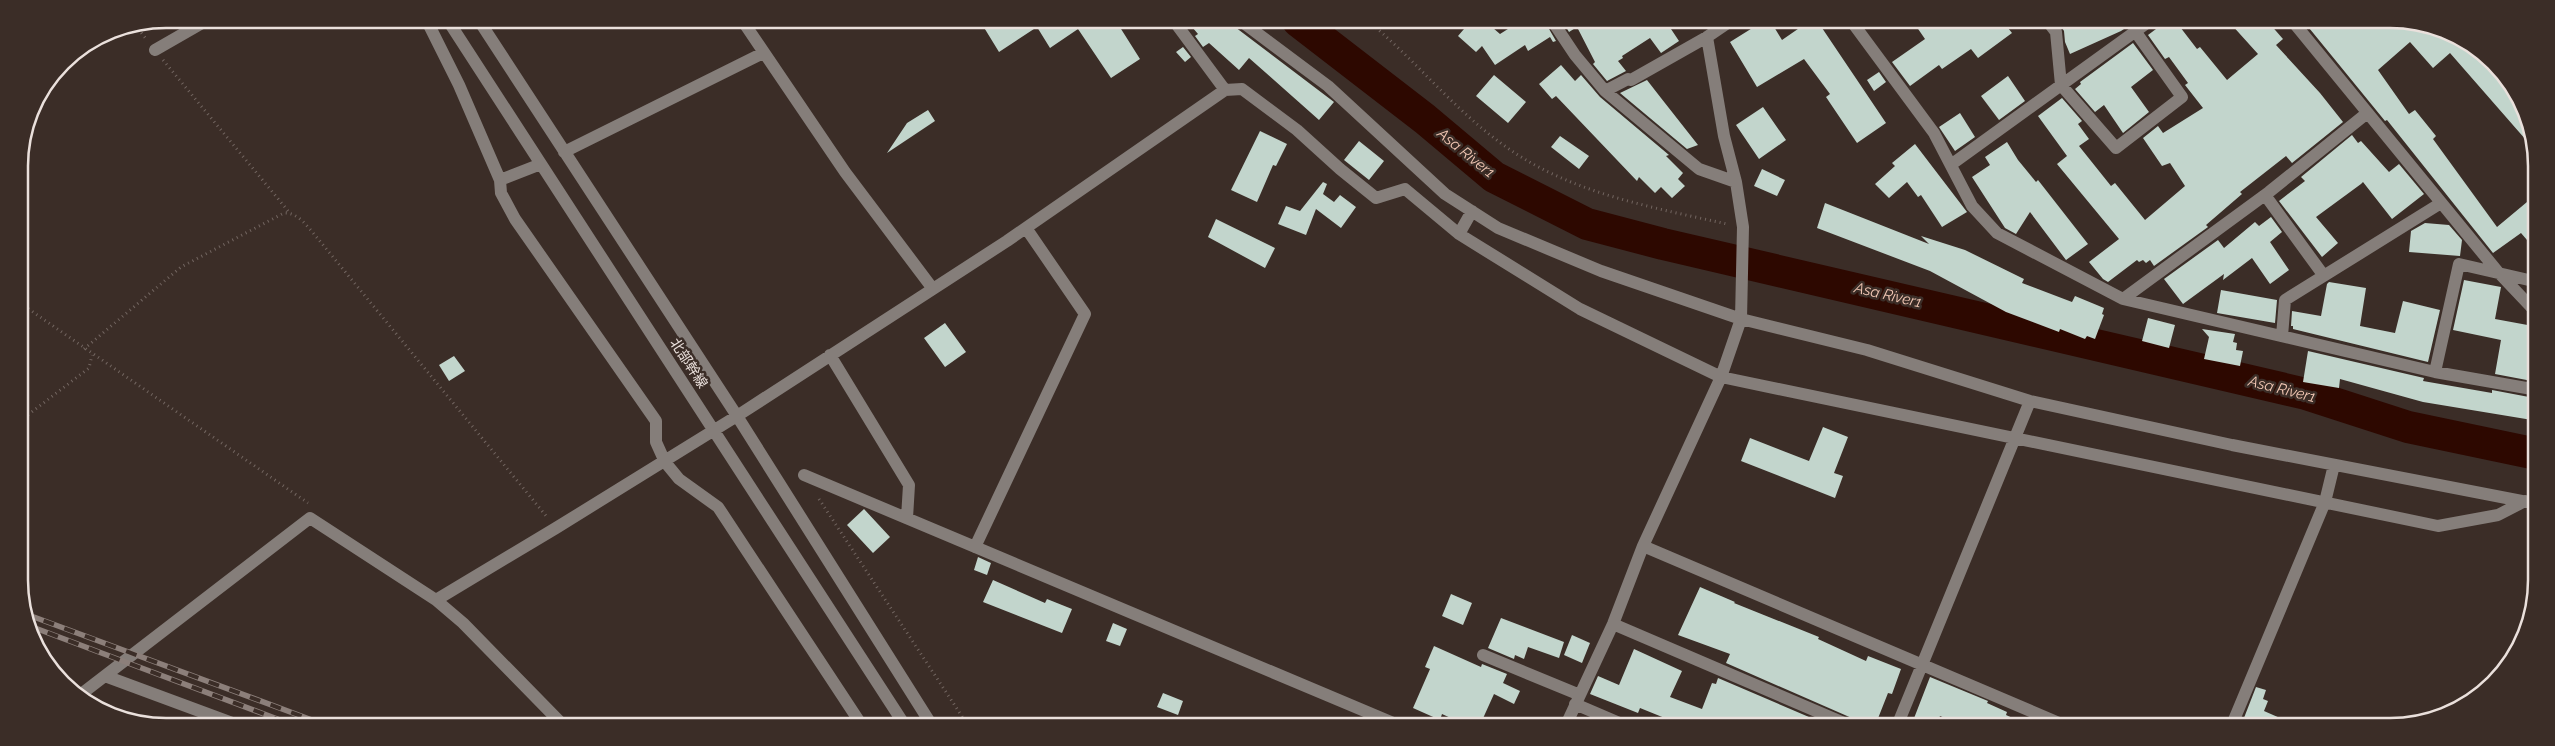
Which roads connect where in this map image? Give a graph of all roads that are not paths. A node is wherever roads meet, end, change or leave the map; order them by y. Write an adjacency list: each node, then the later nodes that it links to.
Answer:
1 (193, 28): 16 (street)
2 (430, 28): 25 (street)
3 (453, 28): 23 (street, 北部幹線)
4 (484, 28): 22 (street, 北部幹線)
5 (747, 28): 17 (street)
6 (1179, 28): 19 (street)
7 (1250, 28): 29 (street)
8 (1557, 28): 20 (street)
9 (1721, 28): 15 (street)
10 (1856, 28): 24 (street)
11 (2053, 28): 18 (street)
12 (2140, 28): 14 (street)
13 (2298, 28): 21 (street)
14 (2136, 31): 18 (street); 18 (street)
15 (1707, 37): 20 (street); 26 (street)
16 (155, 50)
17 (763, 53): 22 (street); 35 (street)
18 (2061, 85): 24 (street)
19 (1225, 90): 30 (street); 31 (street)
20 (1605, 91): 26 (street)
21 (2366, 114): 27 (street); 28 (street)
22 (564, 152): 45 (street, 北部幹線)
23 (541, 164): 25 (street); 46 (street, 北部幹線)
24 (1952, 164): 36 (street)
25 (500, 180): 48 (street)
26 (1736, 182): 38 (street)
27 (2264, 195): 33 (street); 36 (street)
28 (2441, 203): 32 (street); 33 (street)
29 (1472, 211): 31 (street); 38 (street)
30 (1026, 228): 35 (street); 55 (street)
31 (1459, 234): 42 (street)
32 (2498, 272): 34 (street); 37 (street); 41 (street)
33 (2324, 276): 39 (street)
34 (2528, 280)
35 (933, 289): 40 (street)
36 (2123, 299): 39 (street)
37 (2528, 304)
38 (1741, 319): 42 (street); 44 (street)
39 (2282, 336): 41 (street)
40 (830, 356): 45 (street); 53 (street)
41 (2435, 372): 43 (street)
42 (1721, 377): 47 (street); 54 (street)
43 (2528, 388)
44 (2030, 401): 47 (street); 49 (street)
45 (737, 416): 46 (street); 67 (street, 北部幹線)
46 (714, 429): 48 (street); 66 (street, 北部幹線)
47 (2014, 437): 51 (street); 59 (street)
48 (665, 462): 56 (street); 65 (street)
49 (2334, 465): 51 (street); 52 (street)
50 (804, 475): 53 (street)
51 (2325, 502): 52 (street); 74 (street)
52 (2528, 502)
53 (908, 518): 55 (street)
54 (1643, 546): 57 (street); 59 (street)
55 (975, 547): 68 (street)
56 (436, 600): 60 (street); 64 (street)
57 (1613, 624): 62 (street); 71 (street)
58 (1483, 655): 62 (street)
59 (1924, 665): 72 (street); 73 (street)
60 (104, 676): 61 (street); 63 (street)
61 (84, 692)
62 (1578, 700): 69 (street); 70 (street)
63 (221, 718)
64 (556, 718)
65 (857, 718)
66 (900, 718)
67 (927, 718)
68 (1381, 718)
69 (1569, 718)
70 (1611, 718)
71 (1832, 718)
72 (1901, 718)
73 (2047, 718)
74 (2235, 718)

